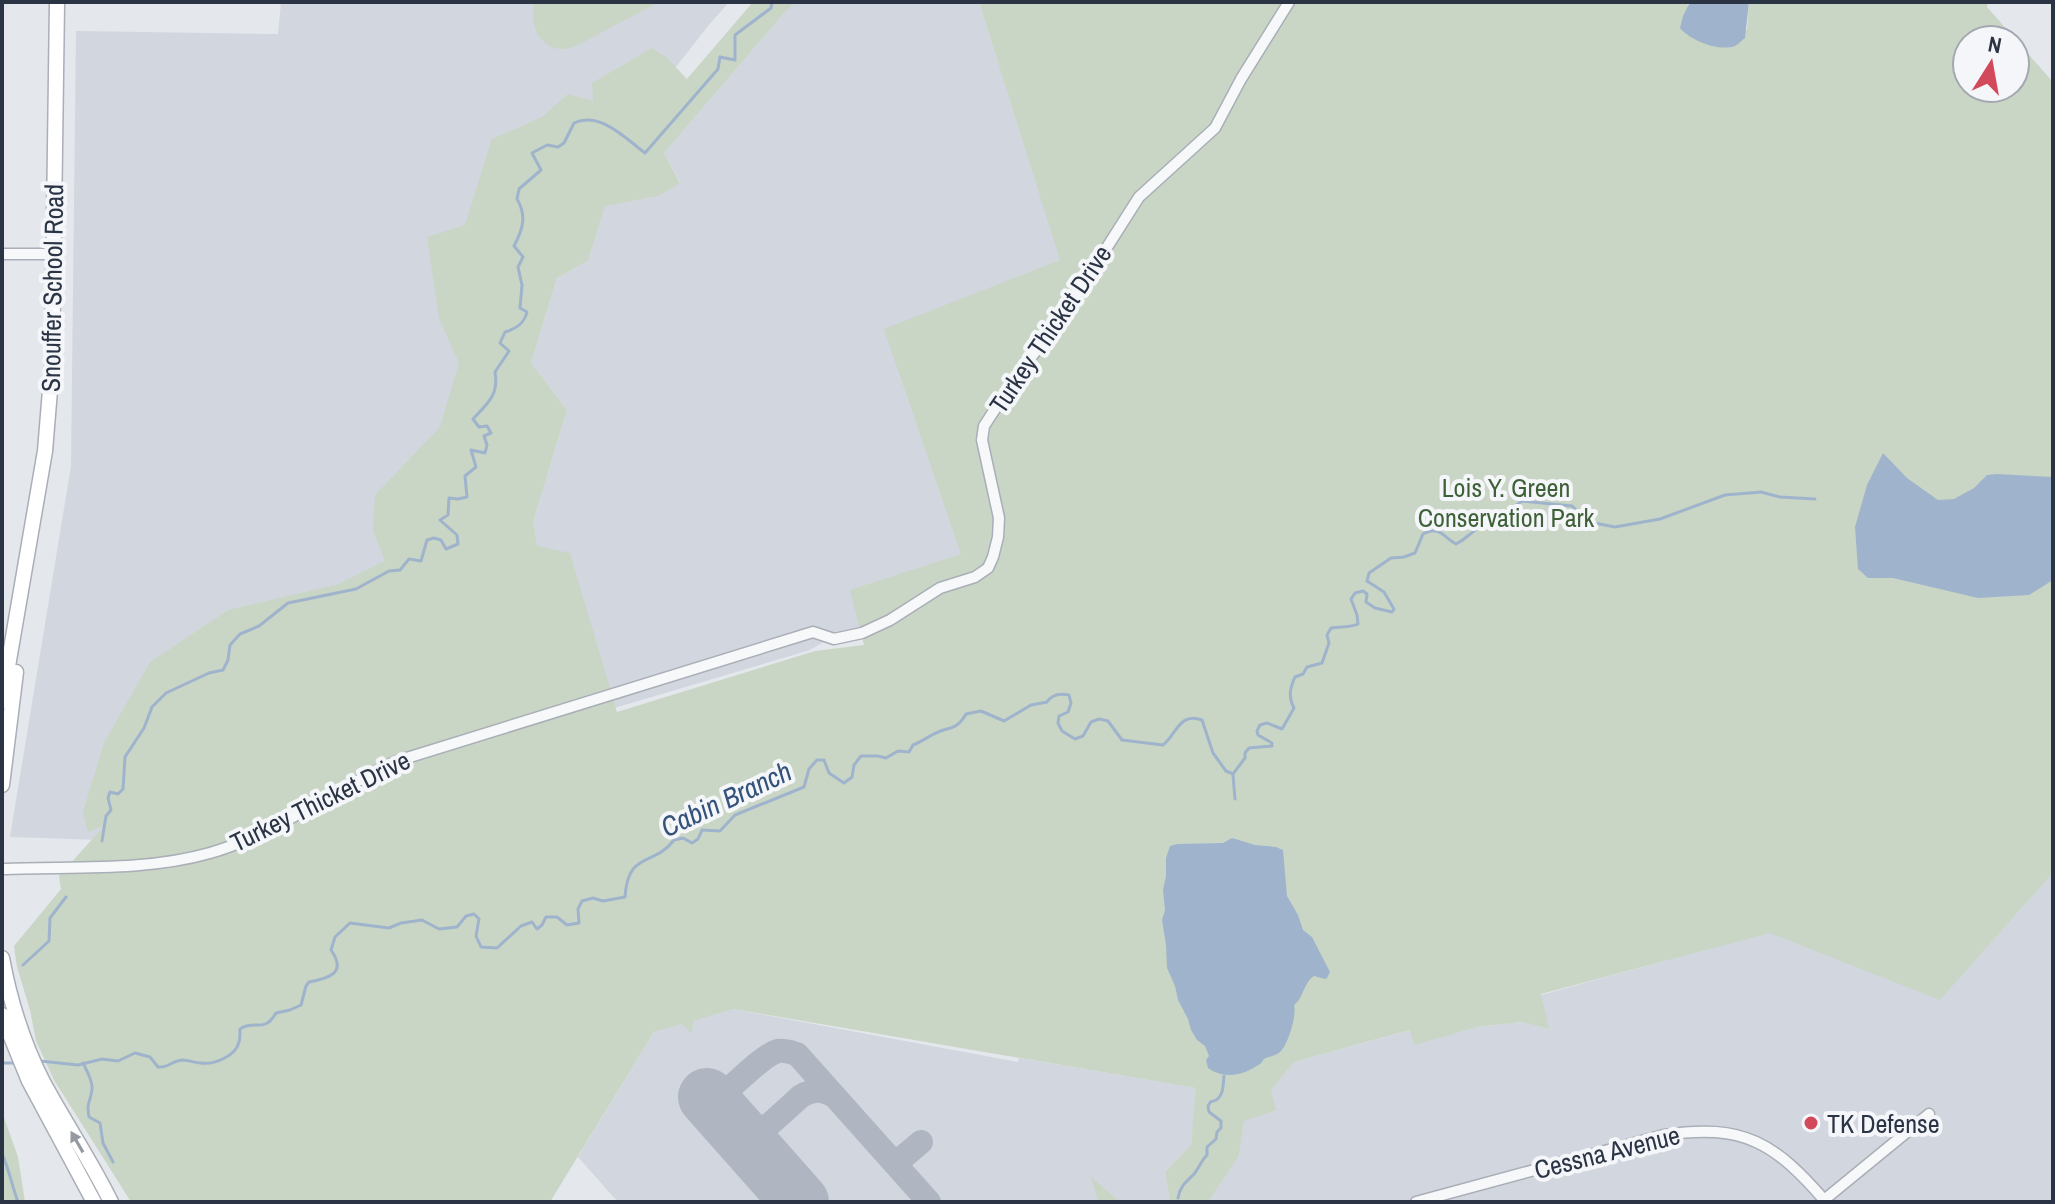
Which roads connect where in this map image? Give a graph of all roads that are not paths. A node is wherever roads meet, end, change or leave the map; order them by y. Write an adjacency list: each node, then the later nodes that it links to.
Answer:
1 (57, 2): 4 (main road, Snouffer School Road)
2 (1289, 2): 8 (street, Turkey Thicket Drive)
3 (2, 254): 4 (street)
4 (53, 254): 5 (main road, Snouffer School Road)
5 (24, 572): 6 (main road, Snouffer School Road); 7 (main road, Snouffer School Road)
6 (2, 701)
7 (2, 785)
8 (2, 869)
9 (2, 958): 11 (main road)
10 (2, 1015): 11 (main road)
11 (19, 1044): 12 (main road)
12 (36, 1081): 16 (main road); 17 (main road, one-way to 12)
13 (1929, 1114): 15 (street)
14 (1444, 1198): 15 (street, Cessna Avenue); 18 (street, Cessna Avenue)
15 (1825, 1201)
16 (94, 1202)
17 (111, 1202)
18 (1416, 1202)

